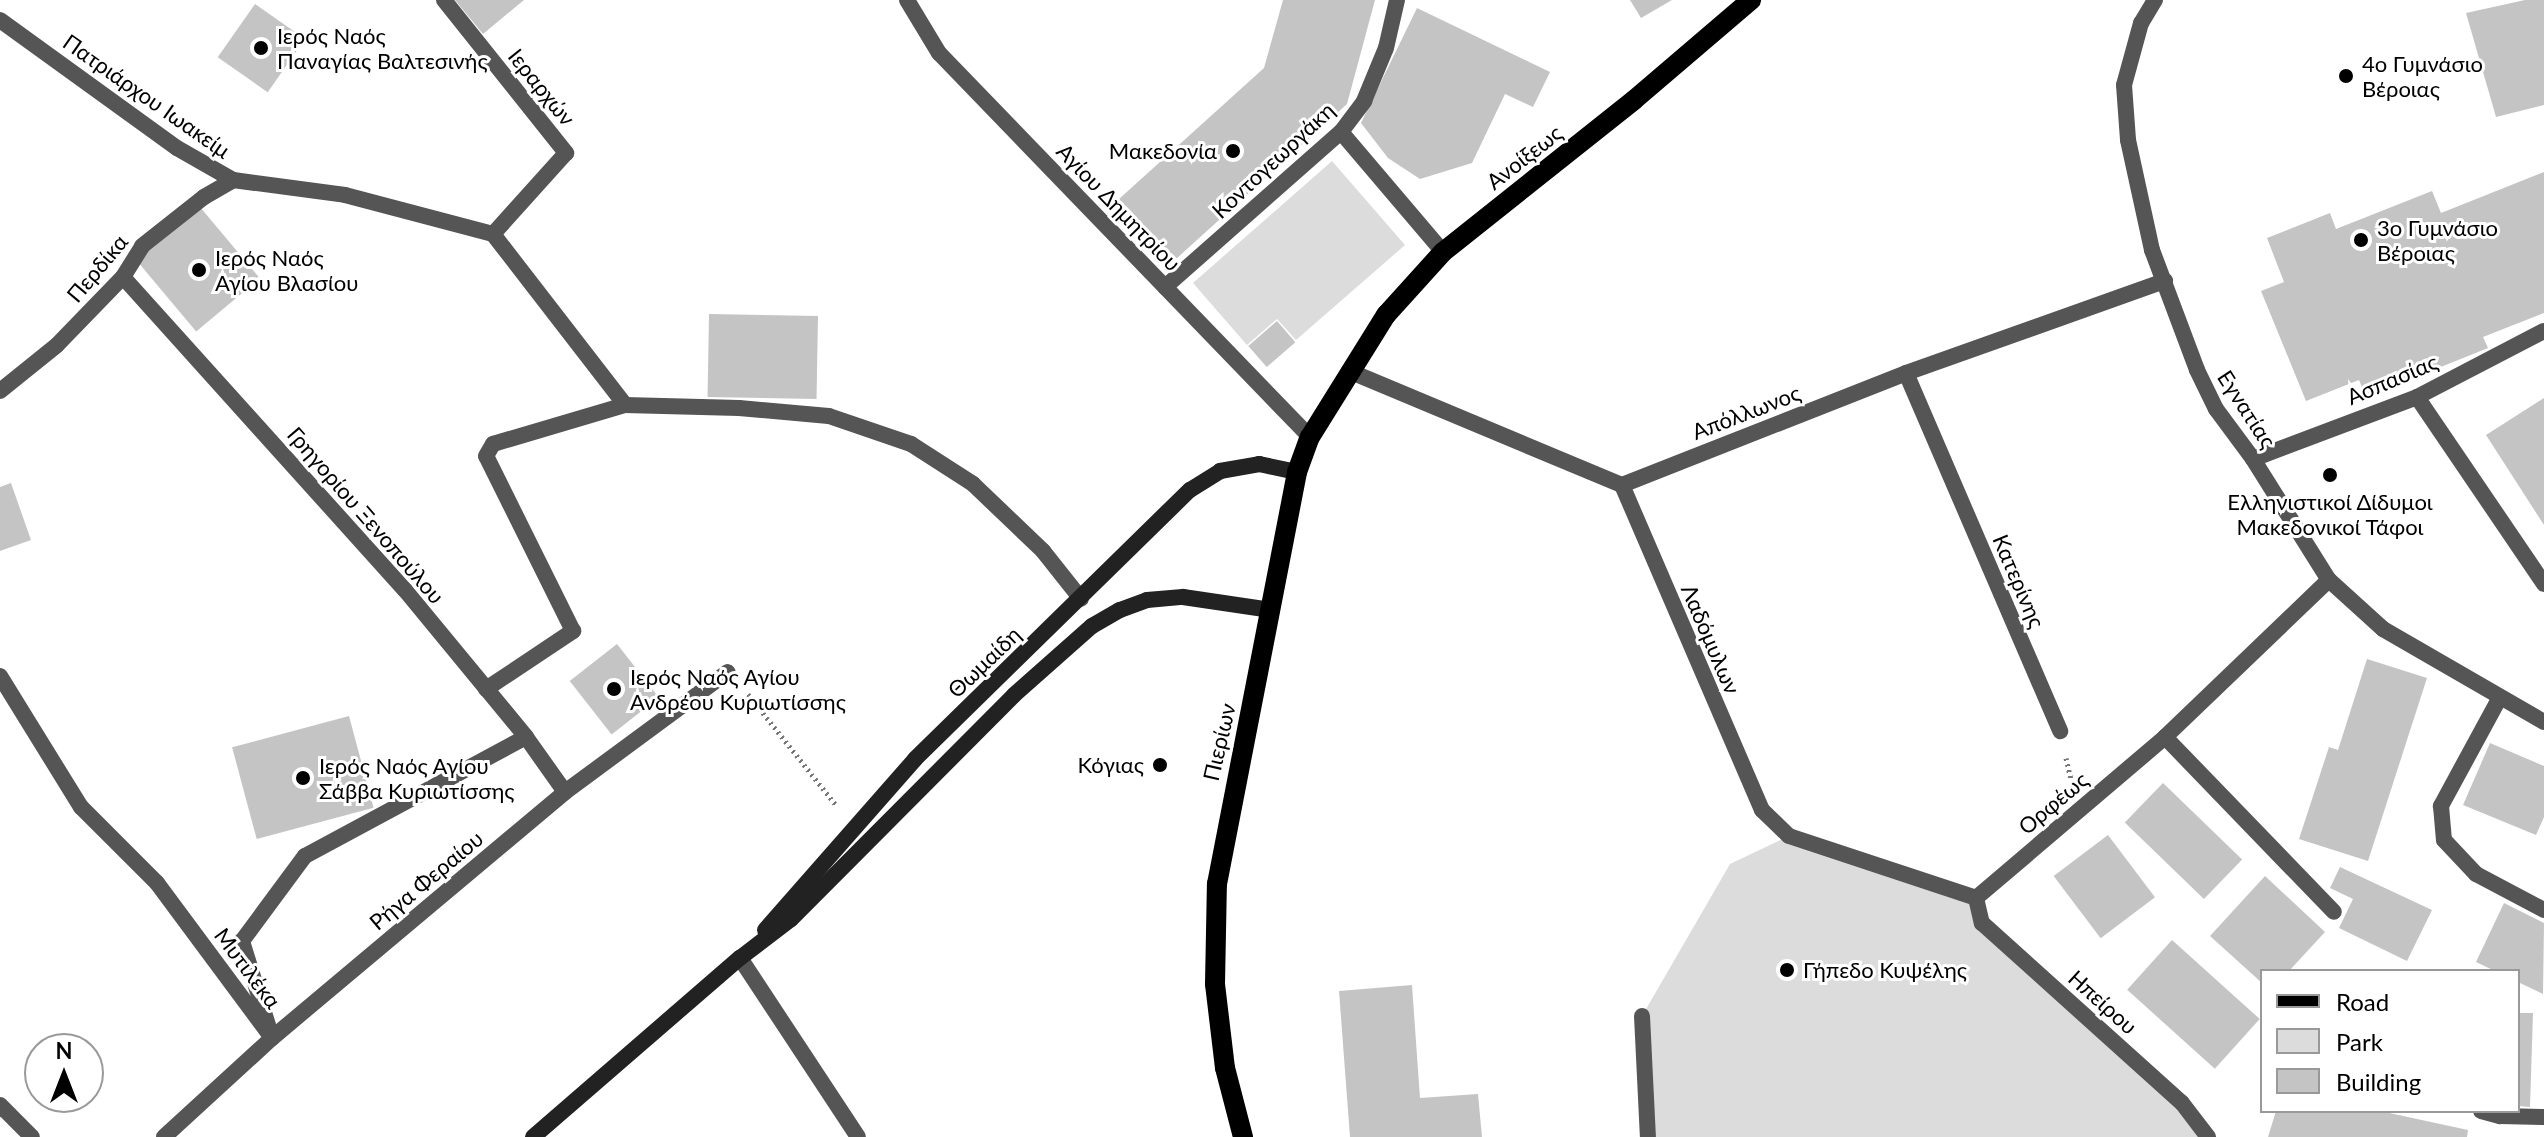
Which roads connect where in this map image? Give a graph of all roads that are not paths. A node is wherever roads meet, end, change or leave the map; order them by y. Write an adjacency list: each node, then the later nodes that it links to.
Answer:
1 (444, 0): 9 (street, Ιεραρχών)
2 (907, 0): 13 (street, Αγίου Δημητρίου)
3 (1397, 0): 7 (street, Κοντογεωργάκη)
4 (1751, 0): 10 (main road, Ανοίξεως)
5 (2155, 0): 12 (street, Εγνατίας)
6 (0, 20): 8 (street, Πατριάρχου Ιωακείμ)
7 (1341, 132): 10 (street); 13 (street, Κοντογεωργάκη)
8 (233, 180): 9 (street, Πατριάρχου Ιωακείμ); 11 (street, Περδίκα)
9 (493, 234): 19 (street)
10 (1443, 252): 15 (main road, Ανοίξεως)
11 (123, 277): 17 (street, Περδίκα); 30 (street, Γρηγορίου Ξενοπούλου)
12 (2165, 281): 16 (street, Απόλλωνος); 21 (street, Εγνατίας)
13 (1165, 287): 20 (street, Αγίου Δημητρίου)
14 (2544, 331): 18 (street, Ασπασίας)
15 (1349, 371): 20 (main road, Πιερίων); 23 (street)
16 (1906, 373): 23 (street, Απόλλωνος); 33 (street, Κατερίνης)
17 (0, 391)
18 (2417, 397): 21 (street, Ασπασίας); 25 (street)
19 (625, 405): 26 (street); 30 (street)
20 (1310, 437): 22 (main road, Πιερίων)
21 (2253, 459): 24 (street, Εγνατίας)
22 (1297, 472): 26 (street, Θωμαίδη); 27 (main road, Πιερίων)
23 (1622, 485): 37 (street, Λαδόμυλων)
24 (2329, 580): 31 (street, Εγνατίας); 35 (street, Ορφέως)
25 (2544, 584)
26 (1081, 599): 40 (street, Θωμαίδη)
27 (1271, 610): 40 (street, Θωμαίδη); 50 (main road, Πιερίων)
28 (728, 672): 36 (street, Ρήγα Φεραίου)
29 (0, 676): 42 (street, Μυτιλέκα)
30 (486, 689): 34 (street, Γρηγορίου Ξενοπούλου)
31 (2499, 699): 32 (street, Εγνατίας); 38 (street)
32 (2544, 722)
33 (2060, 731)
34 (526, 737): 36 (street, Γρηγορίου Ξενοπούλου); 42 (street, Μυτιλέκα)
35 (2165, 737): 37 (street, Ορφέως); 39 (street)
36 (565, 792): 42 (street, Ρήγα Φεραίου)
37 (1976, 898): 52 (street, Ηπείρου)
38 (2544, 910)
39 (2334, 912)
40 (740, 958): 48 (street, Θωμαίδη); 49 (street)
41 (1642, 1016): 51 (street)
42 (272, 1038): 47 (street, Ρήγα Φεραίου)
43 (0, 1105): 46 (street)
44 (2489, 1113): 45 (street)
45 (2544, 1117)
46 (32, 1137)
47 (164, 1137)
48 (533, 1137)
49 (858, 1137)
50 (1243, 1137)
51 (1648, 1137)
52 (2208, 1137)

